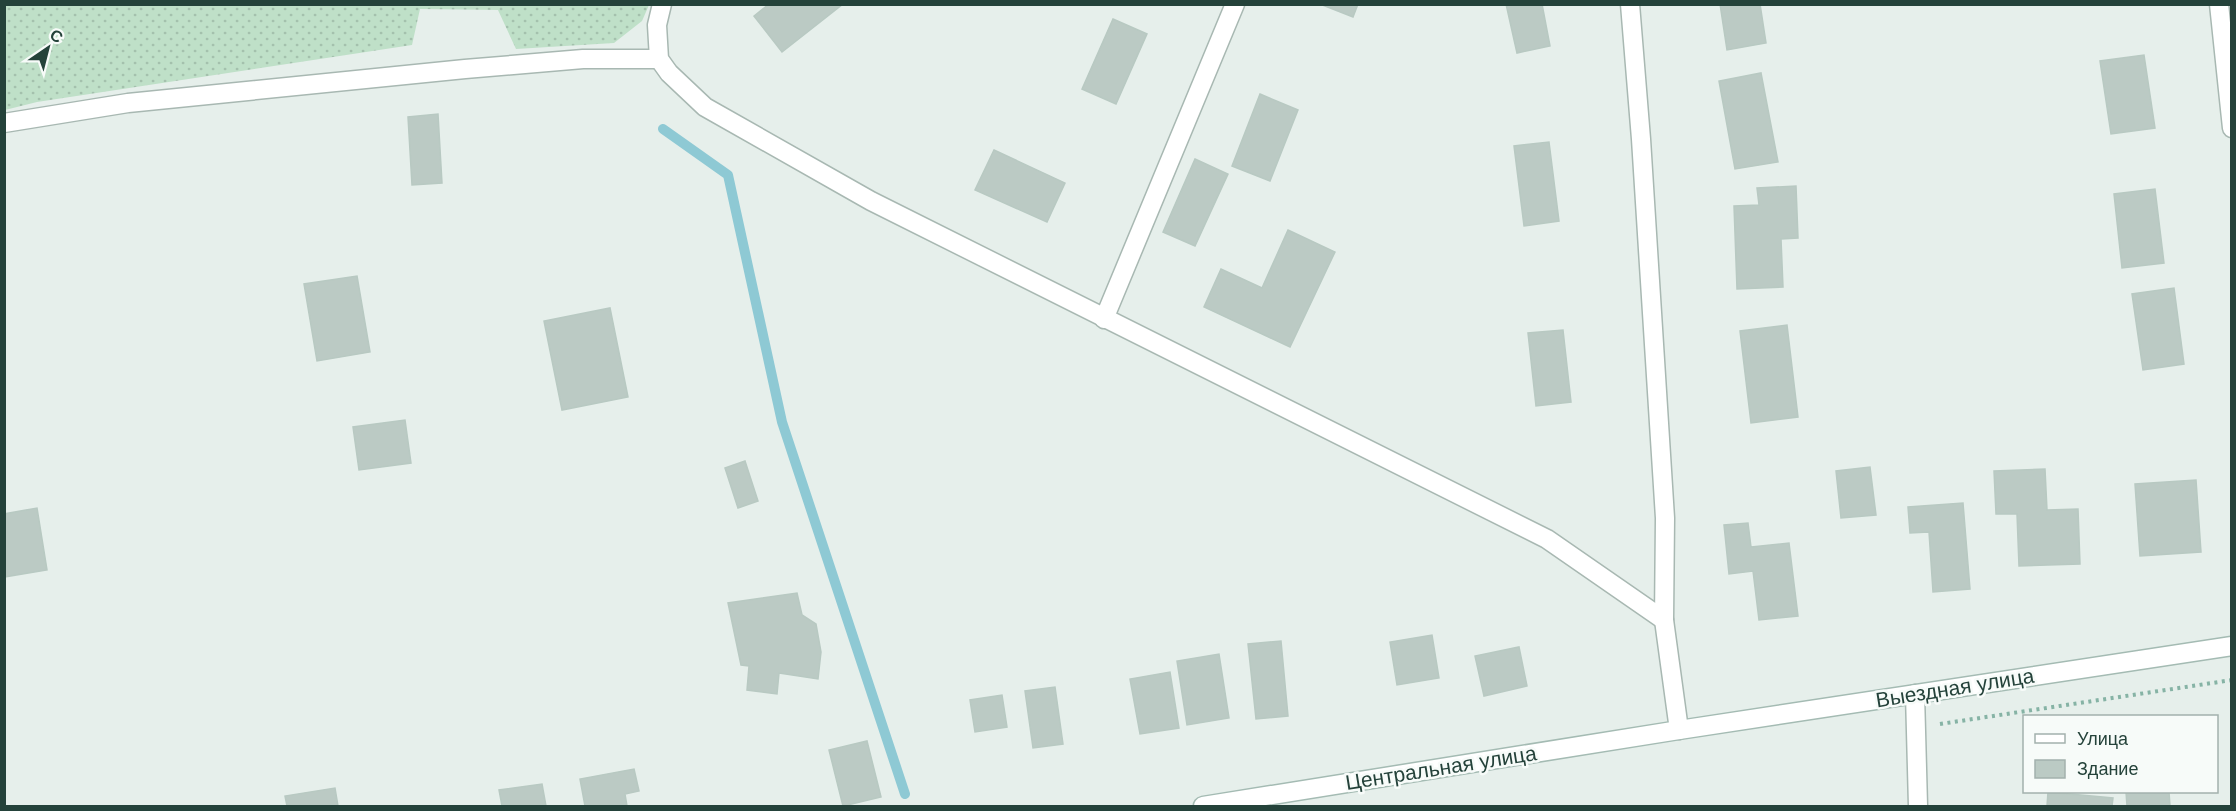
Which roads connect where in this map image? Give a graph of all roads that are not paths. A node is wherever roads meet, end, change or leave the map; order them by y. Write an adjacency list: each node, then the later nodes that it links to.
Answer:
1 (662, 4): 5 (street)
2 (1235, 4): 8 (street)
3 (1630, 4): 9 (street)
4 (2218, 4): 7 (street)
5 (659, 59): 6 (street); 8 (street)
6 (4, 123)
7 (2232, 128)
8 (1104, 319): 9 (street)
9 (1664, 620): 12 (street)
10 (2232, 646): 11 (street, Выездная улица)
11 (1915, 694): 12 (street, Выездная улица); 14 (street)
12 (1678, 730): 13 (street, Центральная улица)
13 (1203, 807)
14 (1918, 807)

